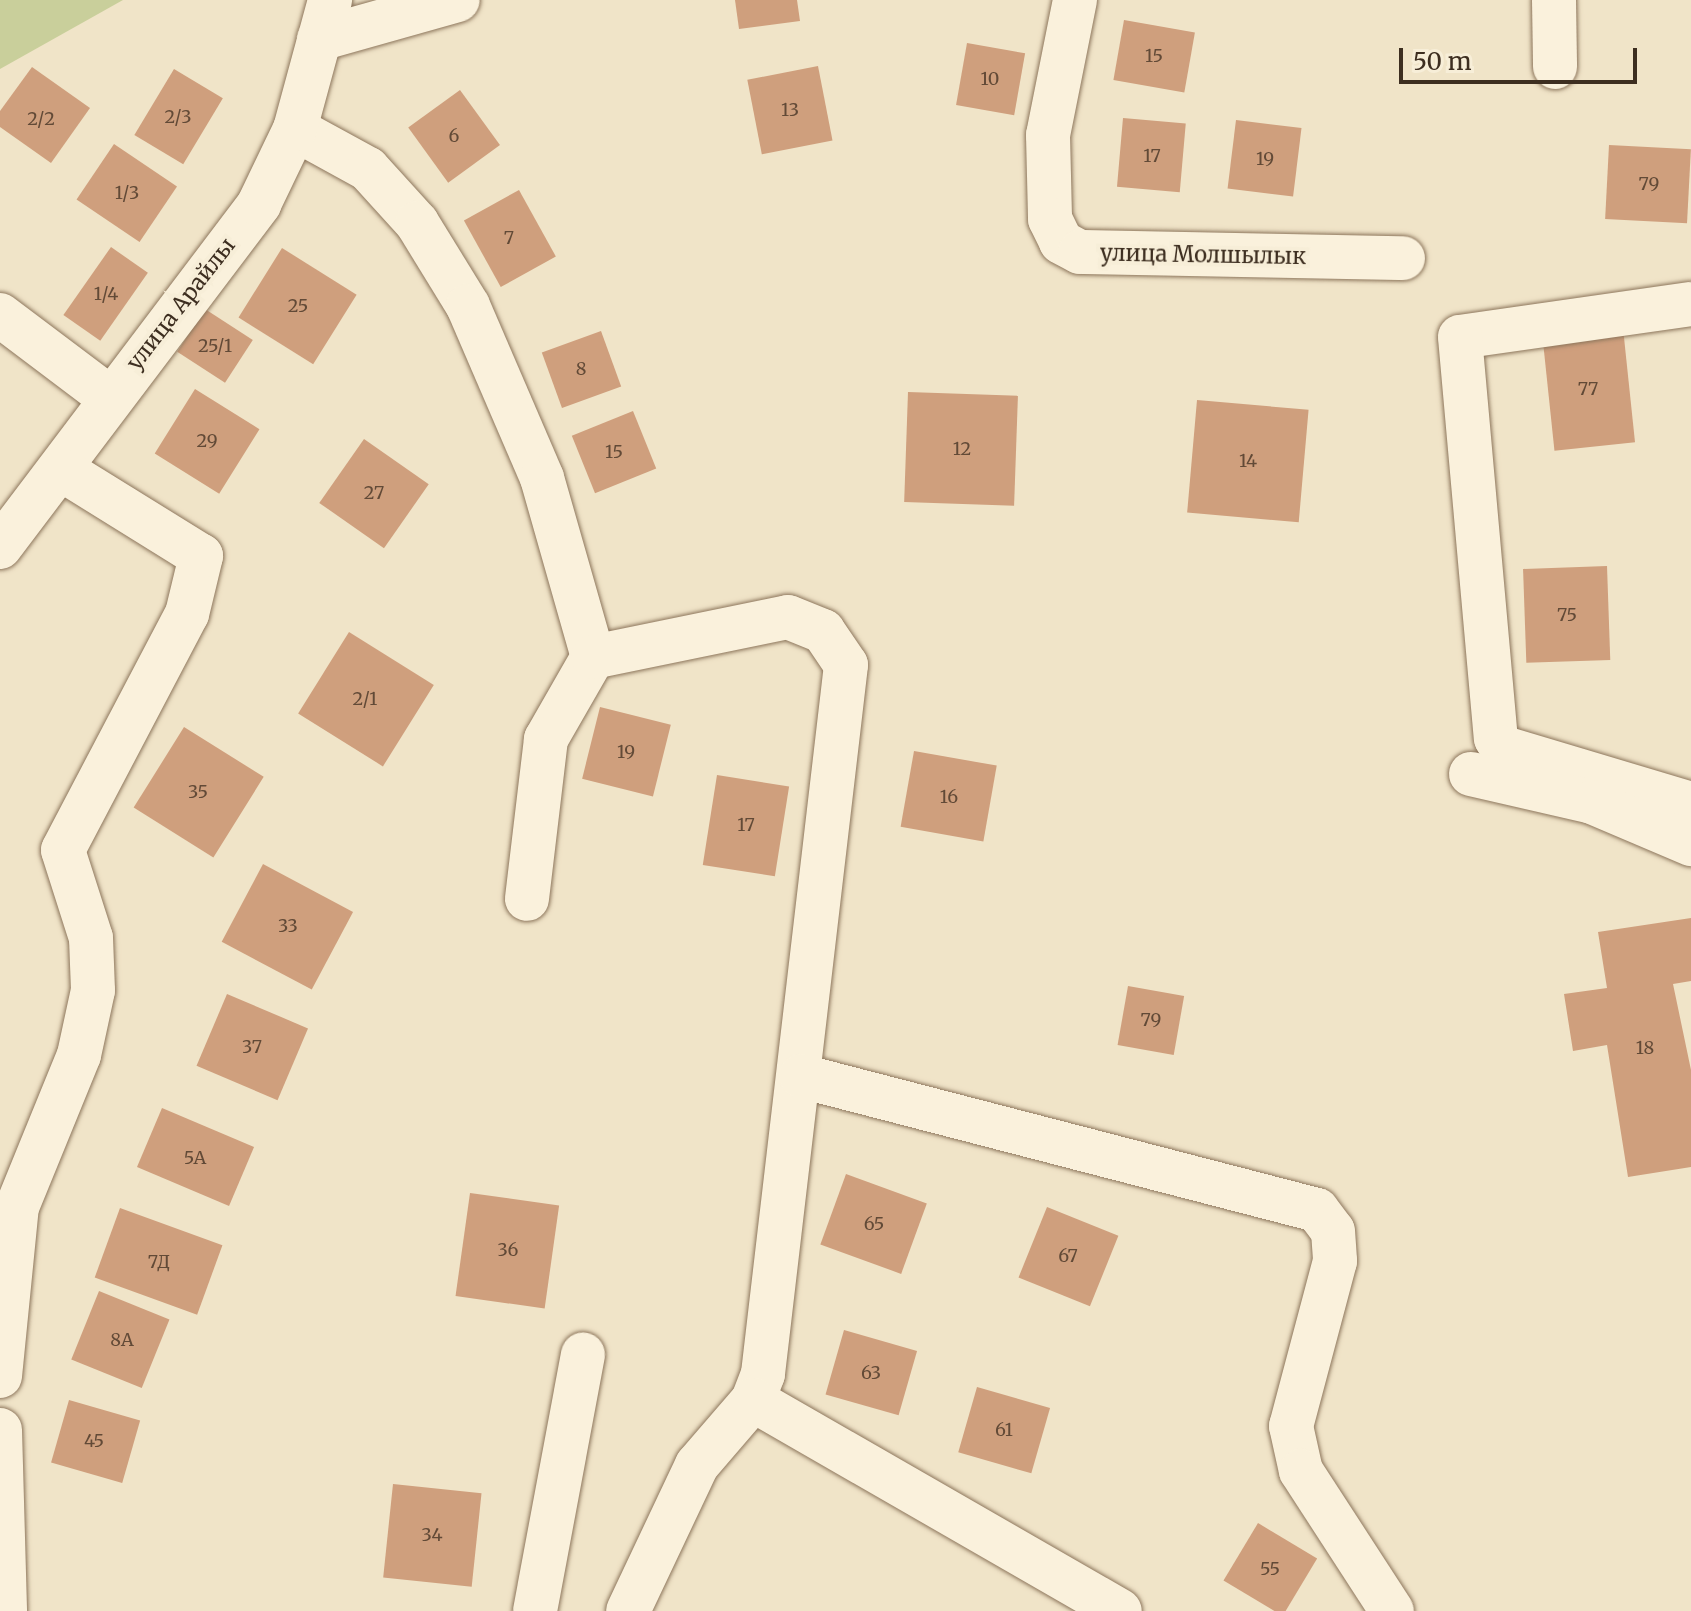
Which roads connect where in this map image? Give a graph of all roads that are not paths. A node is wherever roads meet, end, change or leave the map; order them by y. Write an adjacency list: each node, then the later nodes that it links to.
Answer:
1 (458, 0): 4 (street, улица Арайлы)
2 (1075, 0): 7 (street, улица Молшылык)
3 (1554, 0): 5 (street)
4 (324, 19): 6 (street, улица Арайлы)
5 (1555, 67)
6 (295, 129): 10 (street, улица Арайлы); 13 (street)
7 (1403, 258)
8 (1691, 304): 15 (street)
9 (0, 315): 10 (street)
10 (109, 397): 11 (street, улица Арайлы)
11 (64, 471): 12 (street, улица Арайлы); 20 (street)
12 (0, 547)
13 (593, 657): 17 (street); 18 (street)
14 (1471, 774): 16 (street)
15 (1691, 804)
16 (1691, 844)
17 (527, 899)
18 (801, 1076): 21 (street); 27 (street)
19 (583, 1354): 24 (street)
20 (0, 1376)
21 (753, 1400): 25 (street); 26 (street)
22 (0, 1430): 23 (street)
23 (5, 1611)
24 (535, 1611)
25 (628, 1611)
26 (1120, 1611)
27 (1392, 1611)

